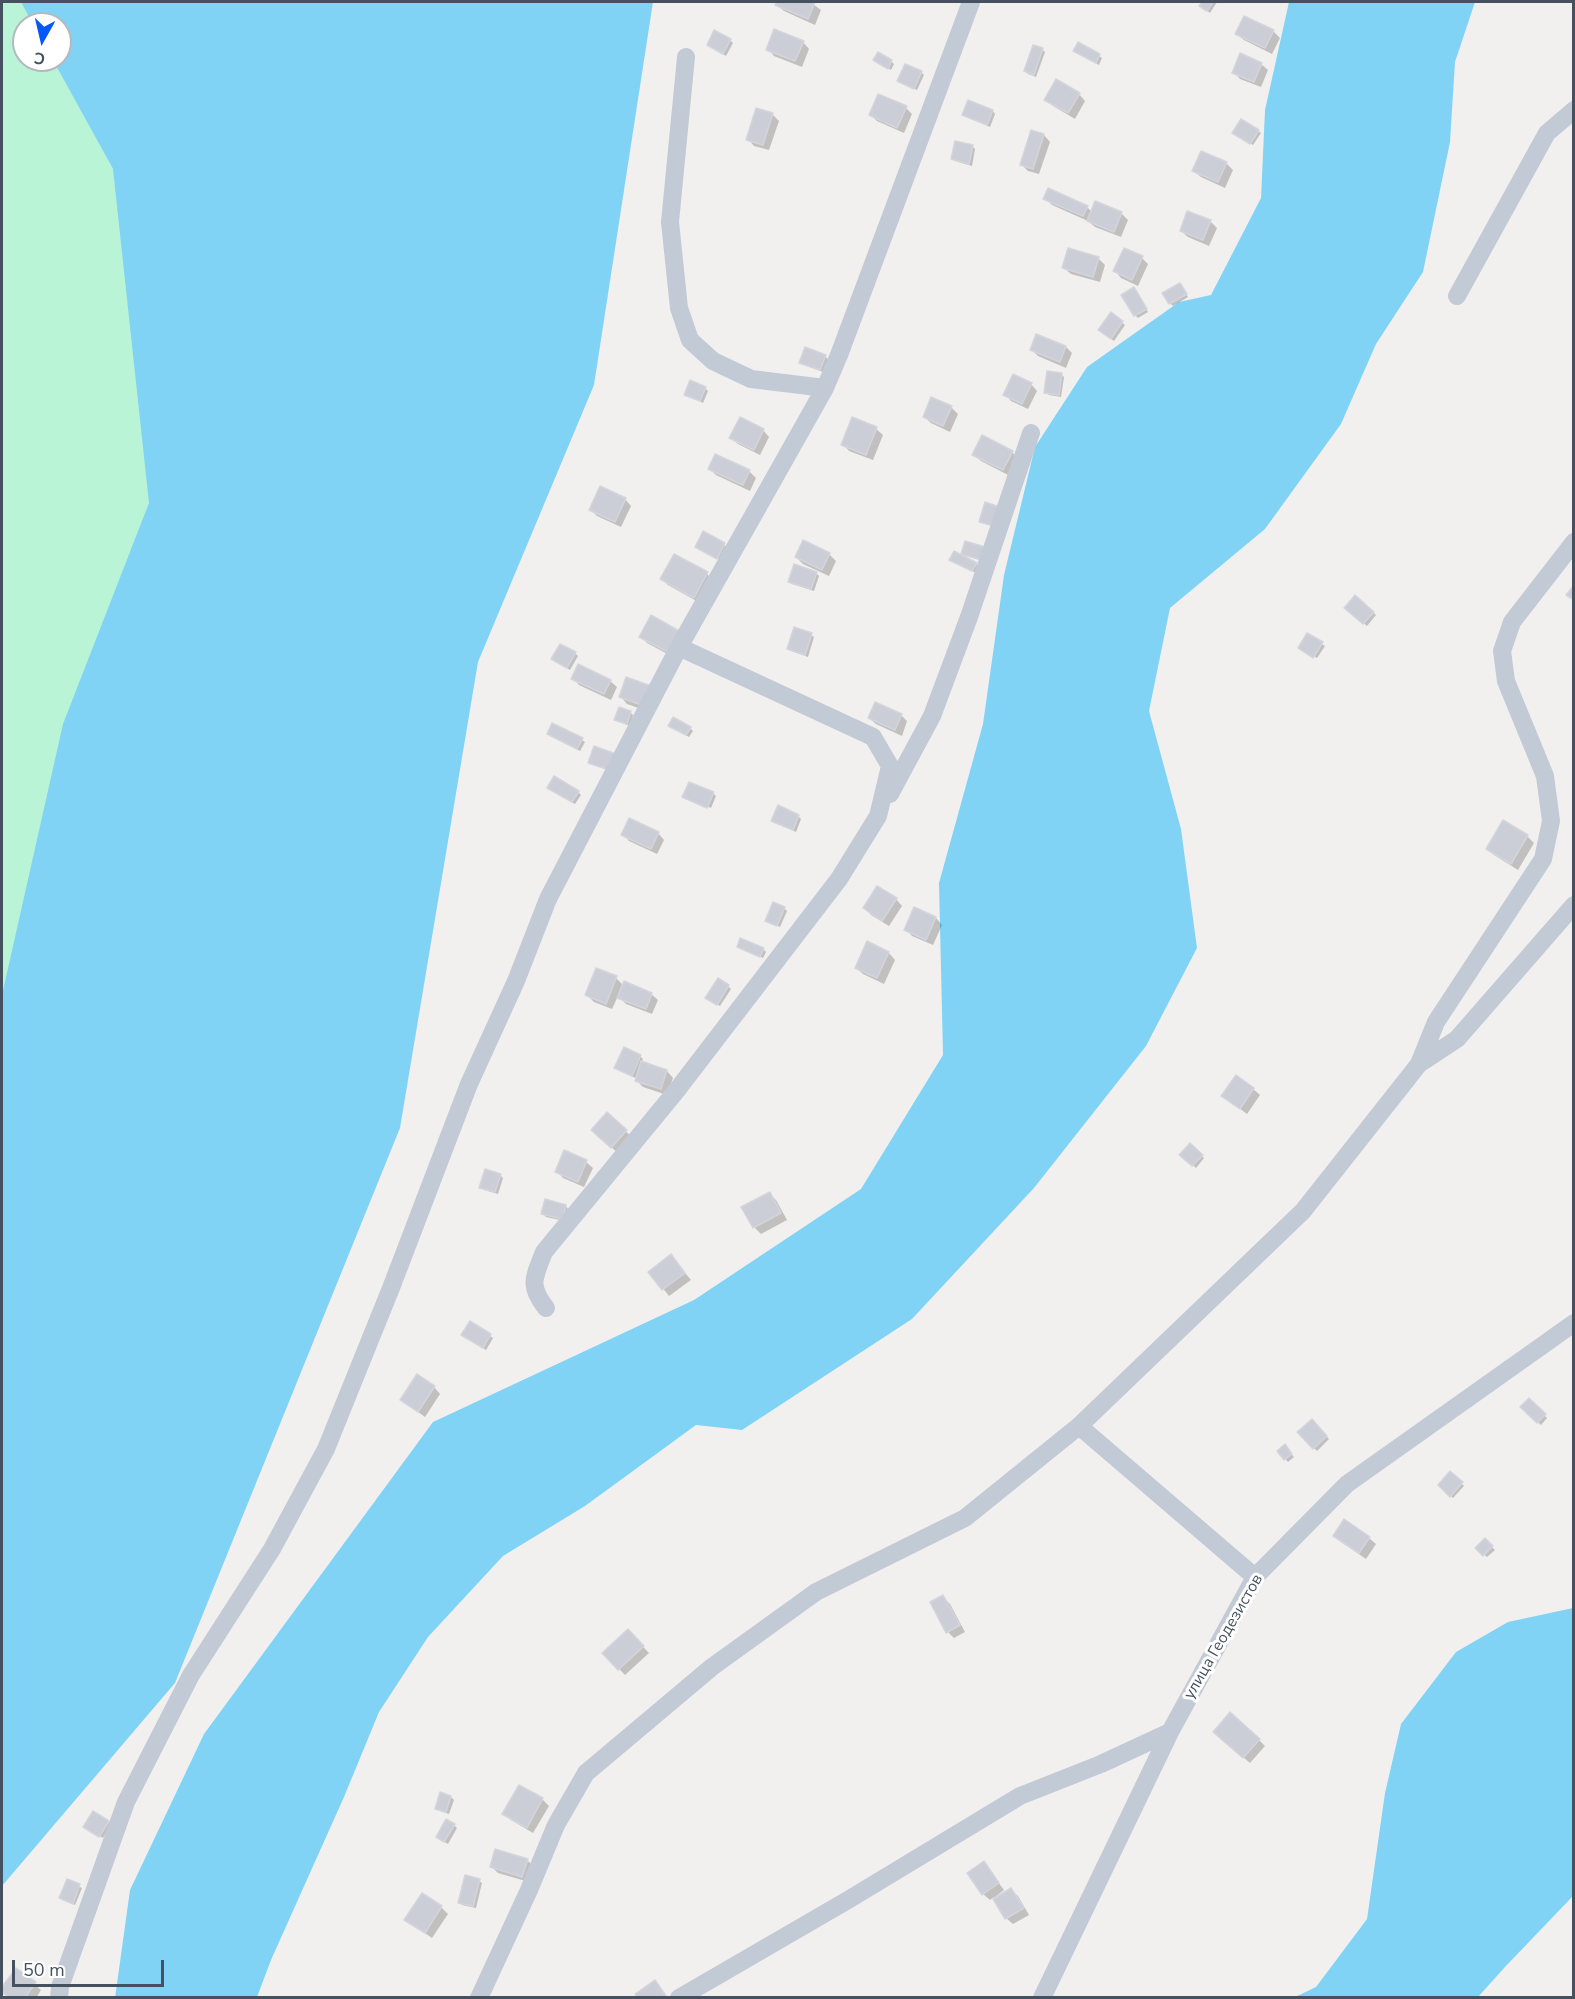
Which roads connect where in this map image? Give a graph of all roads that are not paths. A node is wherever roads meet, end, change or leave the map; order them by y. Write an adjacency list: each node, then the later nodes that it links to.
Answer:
1 (971, 2): 5 (street)
2 (686, 57): 5 (street)
3 (1574, 110): 4 (street)
4 (1457, 296)
5 (825, 388): 8 (street)
6 (1031, 433): 9 (street)
7 (1574, 542): 11 (street)
8 (679, 647): 9 (street); 17 (street)
9 (878, 816): 12 (street)
10 (1574, 905): 11 (street)
11 (1419, 1064): 14 (street)
12 (546, 1308)
13 (1574, 1323): 15 (street, улица Геодезистов)
14 (1079, 1426): 15 (street); 18 (street)
15 (1255, 1577): 16 (street, улица Геодезистов)
16 (1170, 1732): 19 (street); 20 (street, улица Геодезистов)
17 (59, 1998)
18 (479, 1998)
19 (679, 1998)
20 (1042, 1998)

